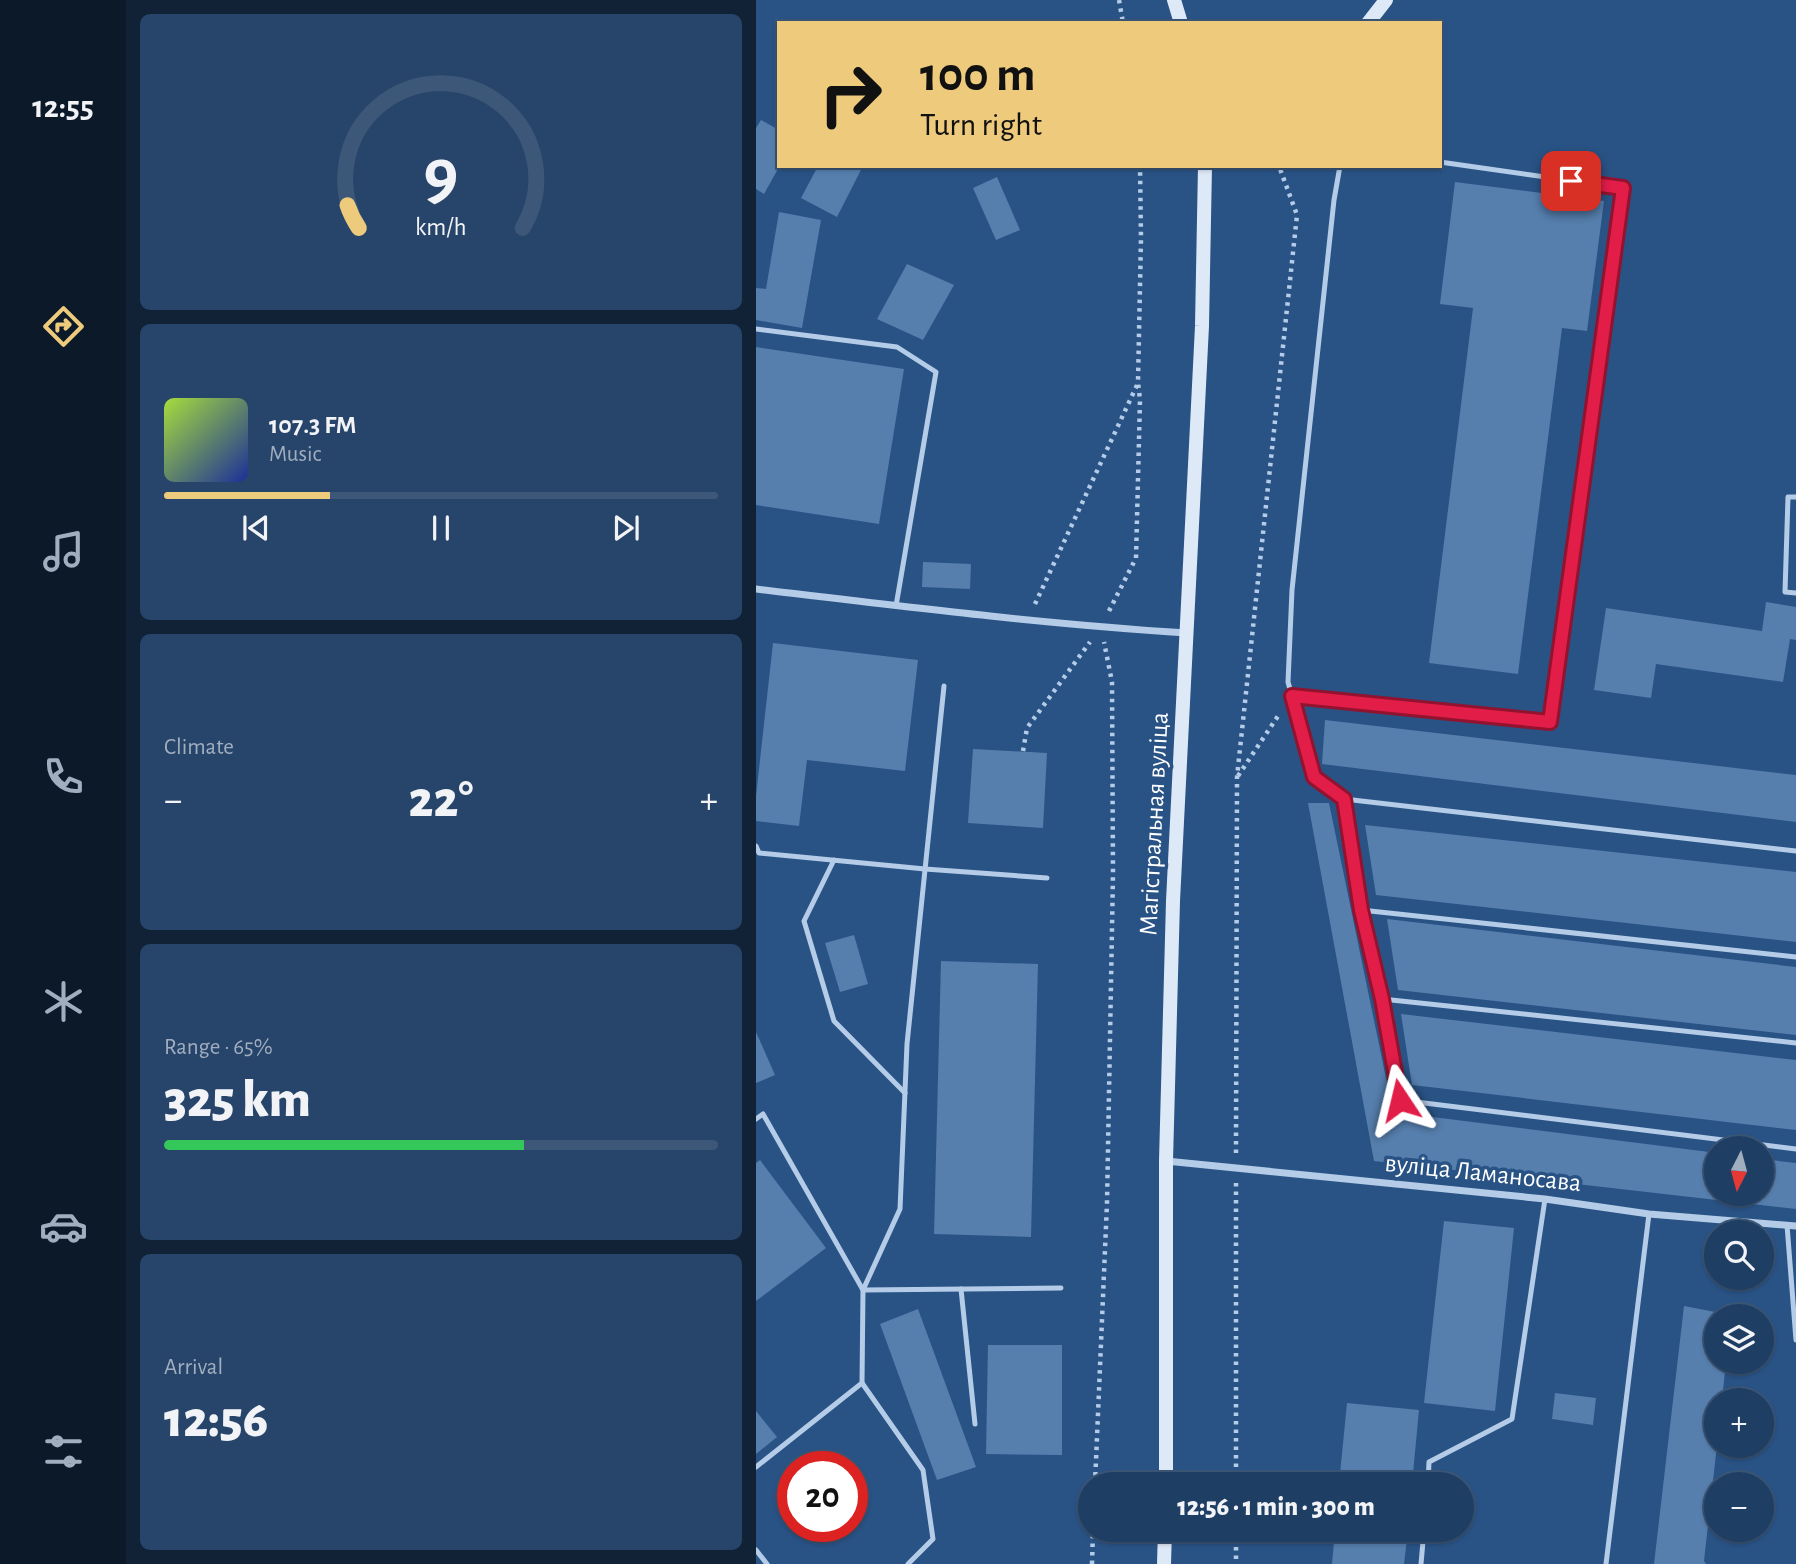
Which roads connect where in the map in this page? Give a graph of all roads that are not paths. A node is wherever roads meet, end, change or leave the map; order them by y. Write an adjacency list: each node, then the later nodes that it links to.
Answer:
1 (1174, 0): 3 (main road)
2 (1386, 0): 4 (main road)
3 (1180, 21)
4 (1370, 21)
5 (1442, 162): 15 (lane)
6 (1205, 168): 13 (main road, Магістральная вуліца)
7 (1340, 168): 15 (lane)
8 (756, 329): 12 (lane)
9 (1796, 497): 11 (lane)
10 (756, 589): 12 (street)
11 (1796, 593)
12 (896, 606): 13 (street)
13 (1188, 633): 29 (main road, Магістральная вуліца)
14 (944, 686): 20 (lane)
15 (1292, 696): 16 (lane)
16 (1344, 799): 18 (lane); 22 (lane)
17 (756, 846): 19 (lane)
18 (1796, 851)
19 (834, 860): 20 (lane); 26 (lane)
20 (925, 869): 21 (lane); 26 (lane)
21 (1047, 878)
22 (1361, 910): 23 (lane); 24 (lane)
23 (1796, 957)
24 (1382, 999): 25 (lane); 28 (lane)
25 (1796, 1043)
26 (905, 1093): 36 (lane)
27 (756, 1119): 36 (lane)
28 (1796, 1149)
29 (1166, 1161): 30 (street, вуліца Ламаносава); 41 (main road, Магістральная вуліца)
30 (1545, 1199): 31 (street, вуліца Ламаносава); 42 (lane)
31 (1649, 1214): 32 (street, вуліца Ламаносава); 50 (lane)
32 (1787, 1225): 33 (street, вуліца Ламаносава); 37 (lane)
33 (1796, 1226)
34 (1061, 1287): 35 (lane)
35 (961, 1289): 36 (lane); 39 (lane)
36 (863, 1290): 38 (lane)
37 (1796, 1340)
38 (862, 1383): 40 (lane); 47 (lane)
39 (975, 1424)
40 (756, 1467)
41 (1166, 1472)
42 (1428, 1472)
43 (1165, 1542): 48 (main road)
44 (1423, 1542): 49 (lane)
45 (756, 1550): 46 (lane)
46 (767, 1564)
47 (908, 1564)
48 (1164, 1564)
49 (1421, 1564)
50 (1606, 1564)

